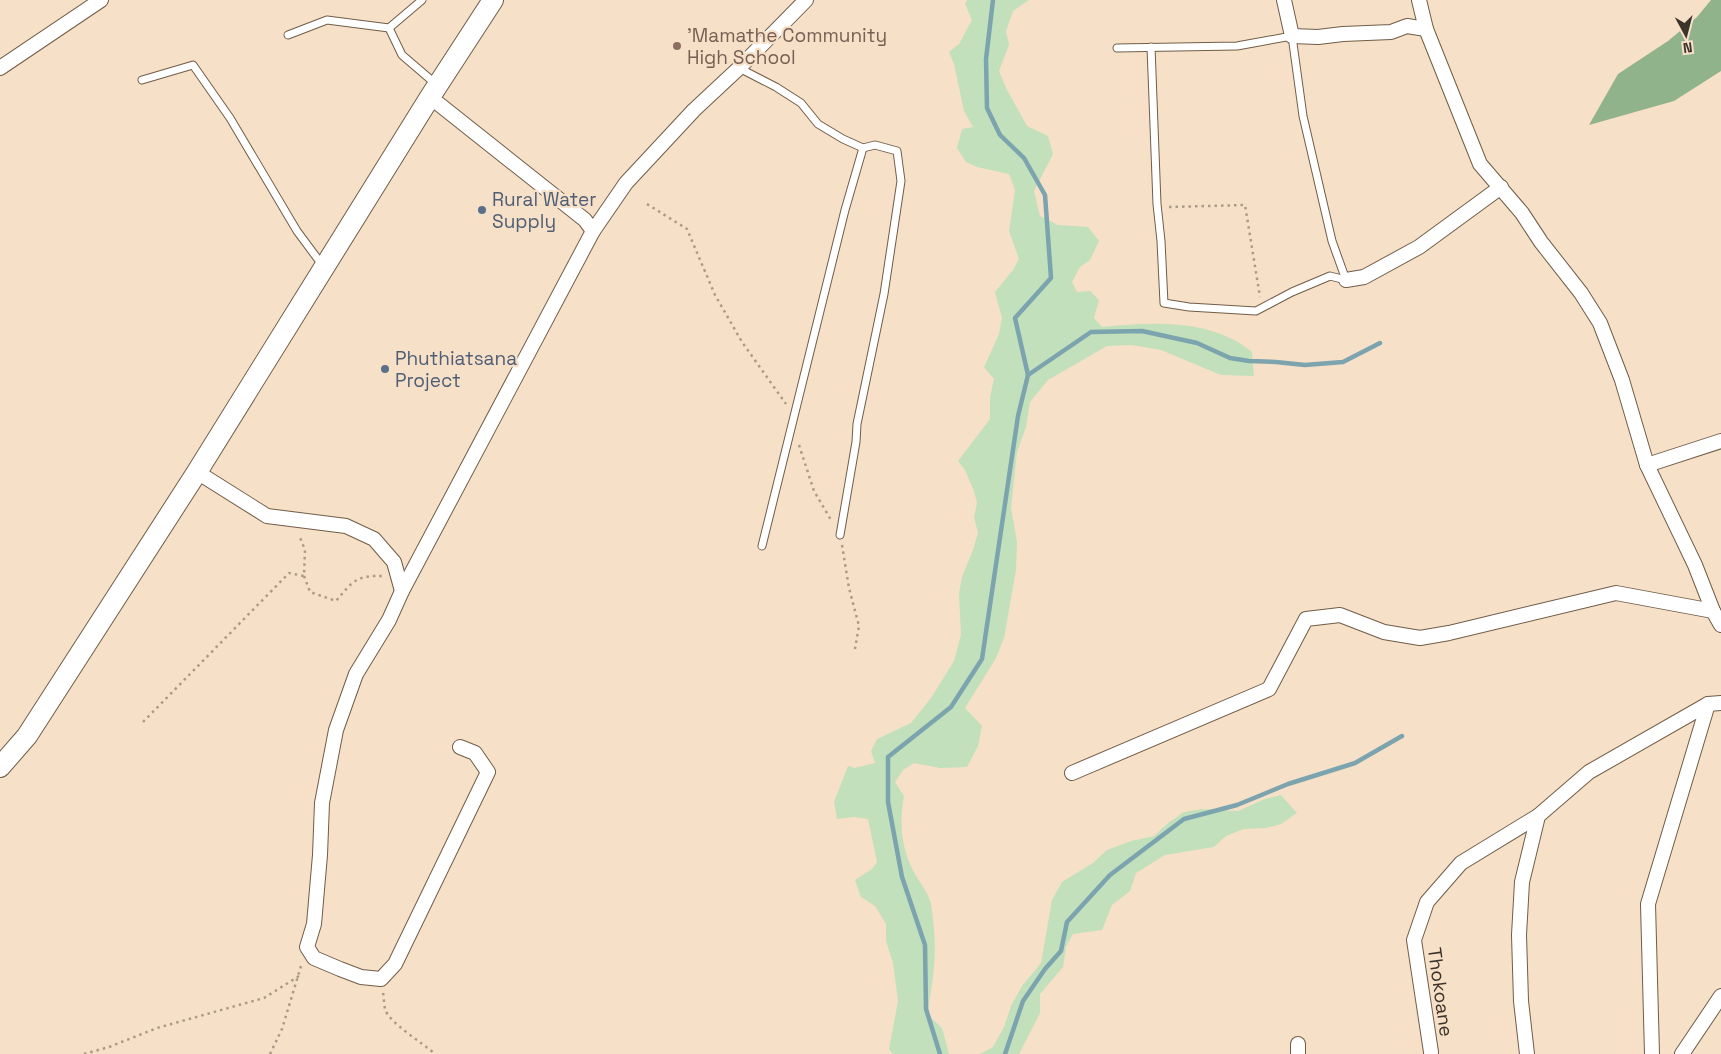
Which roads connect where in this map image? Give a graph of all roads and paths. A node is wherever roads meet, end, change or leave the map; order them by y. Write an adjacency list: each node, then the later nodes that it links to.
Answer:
1 (422, 0): 7 (lane)
2 (493, 0): 16 (main road)
3 (806, 0): 14 (street)
4 (1284, 0): 10 (street)
5 (1419, 0): 8 (street)
6 (94, 2): 13 (street)
7 (389, 28): 9 (lane); 16 (lane)
8 (1426, 29): 10 (street); 18 (street)
9 (288, 35)
10 (1292, 36): 12 (lane); 23 (lane)
11 (1117, 48): 12 (lane)
12 (1151, 48): 20 (lane)
13 (0, 68)
14 (738, 68): 17 (lane); 21 (street)
15 (142, 80): 22 (lane)
16 (434, 92): 21 (street); 22 (main road)
17 (863, 148): 25 (lane); 30 (lane)
18 (1501, 187): 23 (street); 27 (street)
19 (647, 204): 25 (path)
20 (1157, 207): 24 (path); 24 (lane)
21 (593, 231): 34 (street)
22 (325, 268): 28 (main road)
23 (1346, 280): 24 (lane)
24 (1261, 309)
25 (792, 424): 30 (path); 31 (lane)
26 (1721, 441): 27 (street)
27 (1647, 465): 35 (street)
28 (197, 472): 29 (street); 41 (main road)
29 (288, 519): 32 (path); 33 (street)
30 (840, 535): 37 (path)
31 (762, 546)
32 (304, 576): 33 (path); 39 (path)
33 (398, 577): 34 (street)
34 (402, 591): 44 (street)
35 (1713, 611): 36 (street); 42 (street)
36 (1721, 625)
37 (855, 650)
38 (1714, 703): 43 (street, Thokoane); 51 (street)
39 (143, 722)
40 (460, 747): 44 (street)
41 (0, 767)
42 (1072, 773)
43 (1538, 816): 46 (street, Thokoane); 50 (street)
44 (381, 979): 49 (path)
45 (1721, 996): 52 (street)
46 (1431, 1052)
47 (84, 1054): 48 (path)
48 (270, 1054)
49 (435, 1054)
50 (1527, 1054)
51 (1652, 1054)
52 (1682, 1054)

